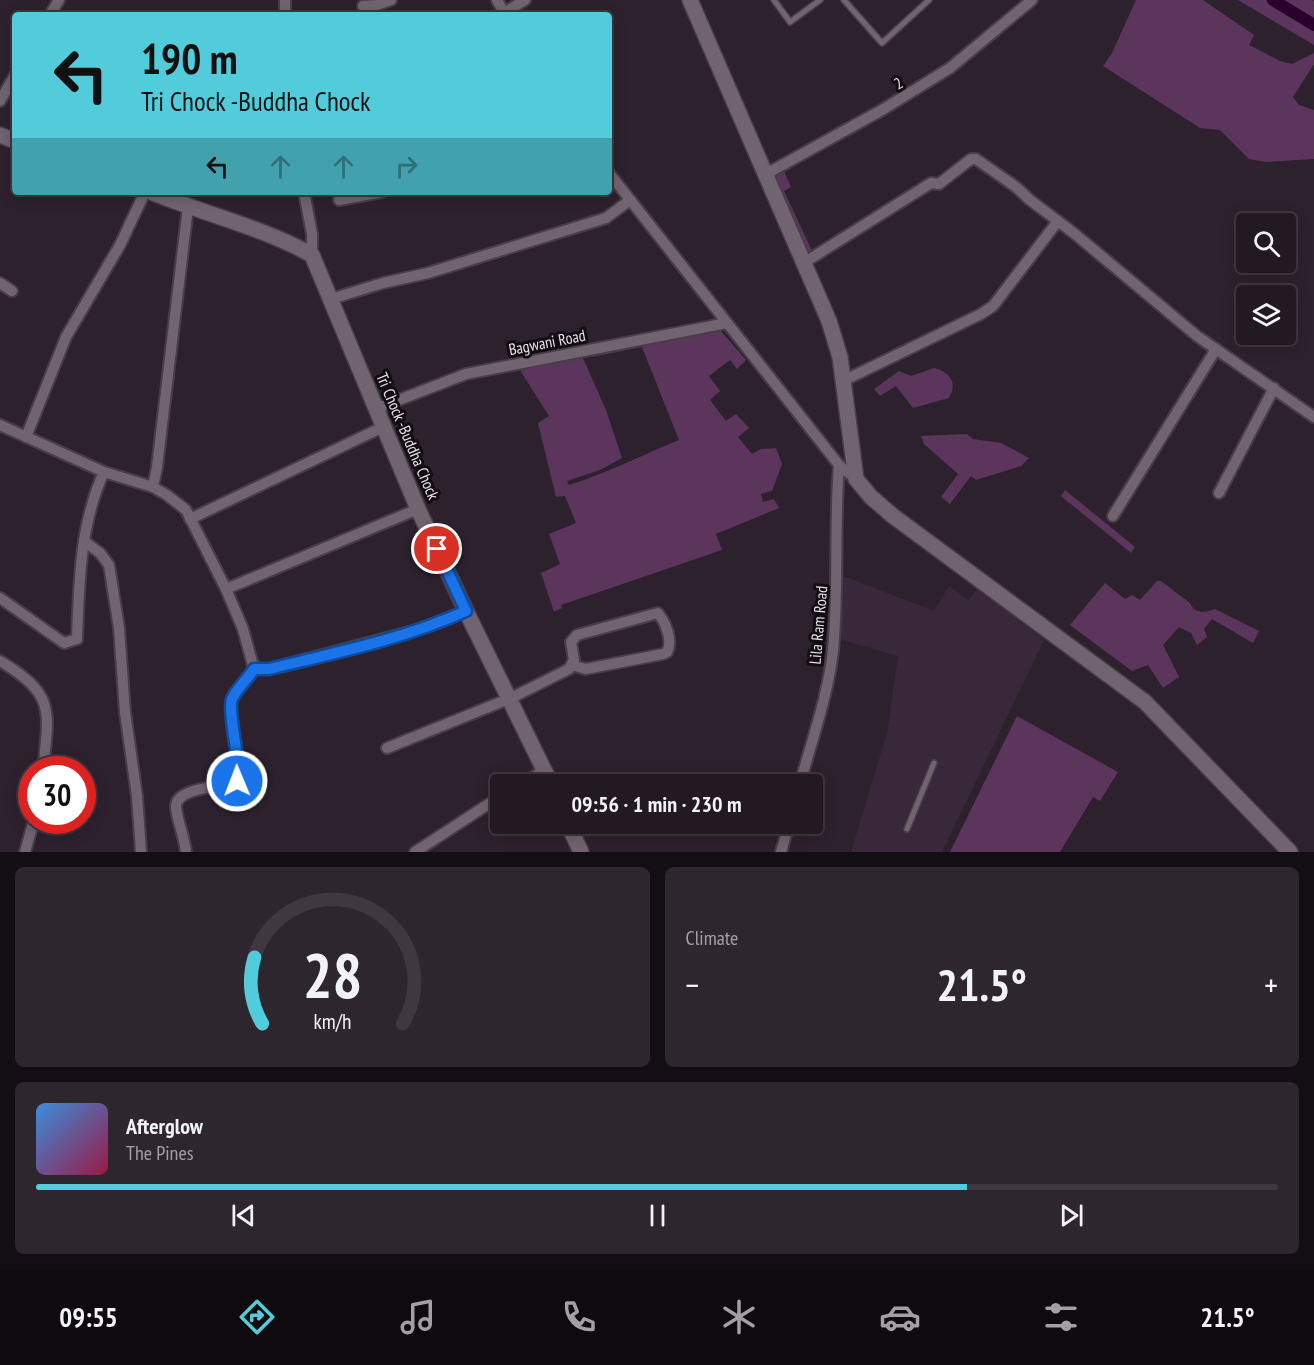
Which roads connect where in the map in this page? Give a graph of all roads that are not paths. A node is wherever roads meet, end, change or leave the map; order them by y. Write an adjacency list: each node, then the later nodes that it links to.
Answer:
1 (391, 0): 9 (street)
2 (525, 0): 10 (street)
3 (690, 0): 13 (main road)
4 (774, 0): 5 (lane)
5 (820, 0)
6 (844, 0): 7 (lane)
7 (929, 0)
8 (1032, 0): 13 (street, 2)
9 (363, 6)
10 (507, 12)
11 (12, 80): 12 (street)
12 (0, 101)
13 (766, 174): 24 (main road)
14 (612, 177): 20 (street)
15 (144, 195): 36 (street)
16 (158, 195): 21 (main road)
17 (305, 195): 23 (street)
18 (366, 195): 19 (street)
19 (339, 200)
20 (630, 200): 27 (street); 28 (street)
21 (188, 207): 23 (main road); 40 (street)
22 (1058, 221): 24 (street); 29 (street); 30 (street)
23 (312, 255): 27 (main road, Tri Chock -Buddha Chock)
24 (805, 262): 30 (main road)
25 (0, 283): 26 (street)
26 (12, 291)
27 (331, 299): 32 (main road, Tri Chock -Buddha Chock)
28 (727, 323): 32 (street, Bagwani Road); 37 (street)
29 (1216, 349): 31 (street); 43 (street)
30 (843, 379): 39 (main road)
31 (1274, 388): 33 (street); 41 (street)
32 (378, 408): 35 (main road, Tri Chock -Buddha Chock)
33 (1314, 417)
34 (0, 424): 36 (street)
35 (385, 426): 42 (main road, Tri Chock -Buddha Chock); 44 (street)
36 (26, 437): 38 (street)
37 (839, 465): 39 (street); 57 (street, Lila Ram Road)
38 (104, 472): 40 (street); 45 (street)
39 (855, 479): 69 (main road)
40 (153, 487): 44 (street)
41 (1219, 492)
42 (418, 509): 46 (street); 48 (main road, Tri Chock -Buddha Chock)
43 (1113, 516)
44 (190, 519): 46 (street)
45 (84, 541): 47 (street); 64 (street)
46 (226, 589): 51 (street)
47 (0, 598)
48 (466, 611): 51 (street); 52 (main road, Tri Chock -Buddha Chock)
49 (0, 661): 54 (street)
50 (572, 665): 50 (street); 52 (street)
51 (254, 669): 65 (street)
52 (511, 698): 53 (street); 56 (main road, Tri Chock -Buddha Chock)
53 (387, 748)
54 (44, 756)
55 (934, 763): 59 (lane)
56 (547, 774)
57 (803, 774)
58 (490, 803): 66 (street)
59 (907, 829)
60 (30, 834): 63 (street)
61 (573, 834): 67 (main road)
62 (786, 834): 68 (street)
63 (25, 852)
64 (141, 852)
65 (186, 852)
66 (415, 852)
67 (581, 852)
68 (782, 852)
69 (1290, 852)

